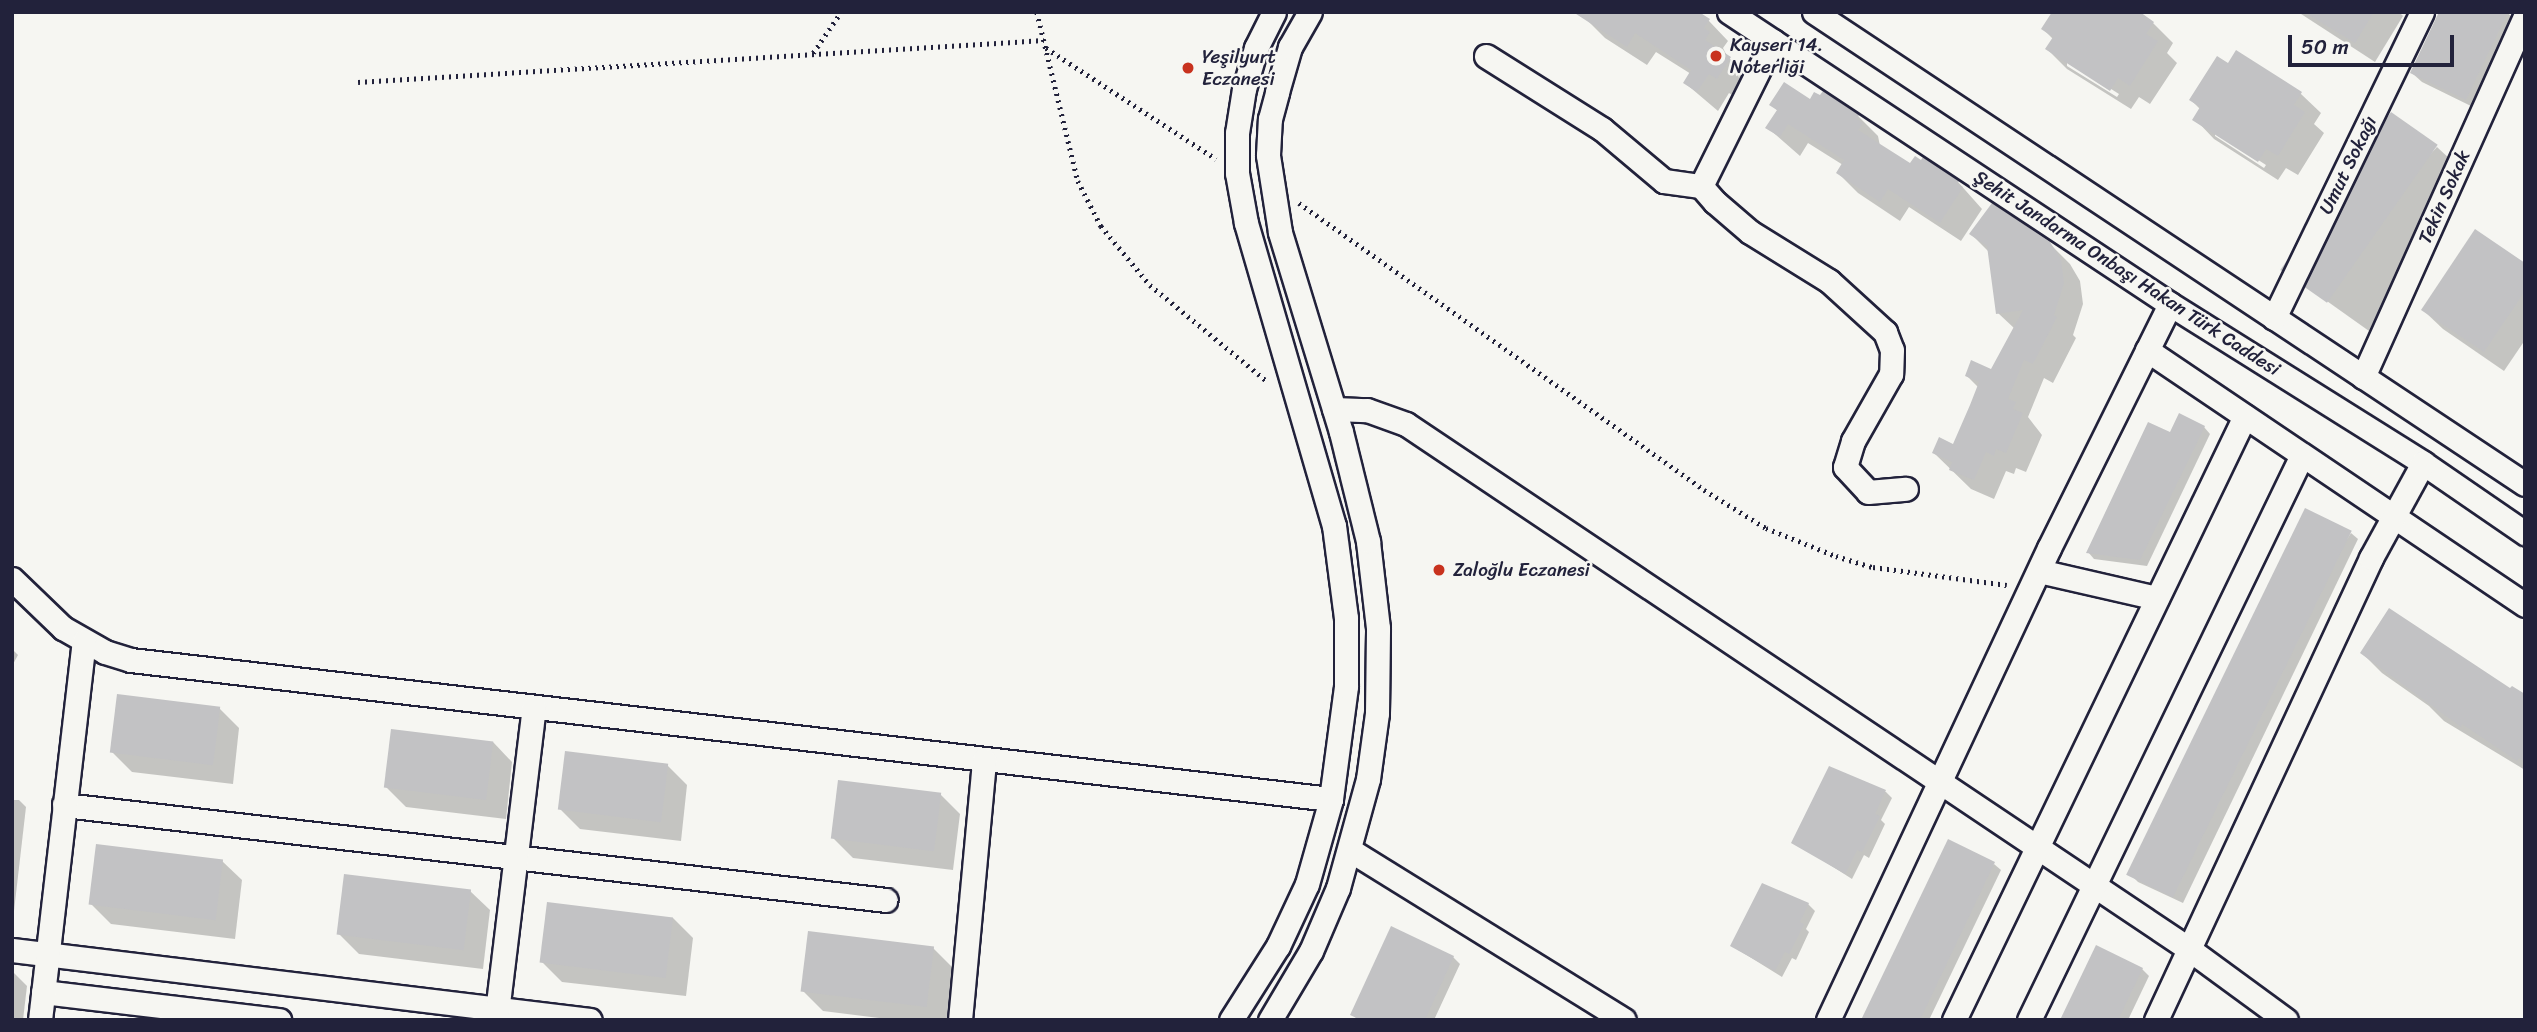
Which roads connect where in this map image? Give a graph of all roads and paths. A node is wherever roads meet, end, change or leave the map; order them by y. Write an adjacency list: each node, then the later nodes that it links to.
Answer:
1 (841, 12): 12 (path)
2 (1037, 12): 9 (path)
3 (1274, 12): 15 (street)
4 (1310, 12): 23 (street)
5 (1729, 12): 10 (street, Şehit Jandarma Onbaşı Hakan Türk Caddesi)
6 (1814, 12): 19 (street)
7 (2421, 12): 19 (street, Umut Sokağı)
8 (2525, 16): 21 (street, Tekin Sokak)
9 (1044, 40): 11 (path); 12 (path)
10 (1773, 41): 16 (street); 18 (street, Şehit Jandarma Onbaşı Hakan Türk Caddesi)
11 (1046, 48): 15 (path); 22 (path)
12 (813, 54): 14 (path)
13 (1486, 56): 16 (street)
14 (358, 82)
15 (1237, 173): 39 (street)
16 (1701, 186): 28 (street)
17 (1299, 202): 32 (path)
18 (2170, 304): 20 (street); 26 (street, Şehit Jandarma Onbaşı Hakan Türk Caddesi)
19 (2274, 318): 21 (street)
20 (2147, 350): 24 (street); 32 (street)
21 (2363, 377): 27 (street)
22 (1271, 384)
23 (1334, 409): 38 (street); 42 (street)
24 (2245, 416): 25 (street); 33 (street)
25 (2302, 455): 29 (street); 44 (street)
26 (2423, 463): 29 (street); 30 (street, Şehit Jandarma Onbaşı Hakan Türk Caddesi)
27 (2524, 482)
28 (1906, 489)
29 (2394, 516): 34 (street); 46 (street)
30 (2525, 533)
31 (12, 579): 35 (street)
32 (2035, 580): 33 (street); 38 (street)
33 (2157, 598): 41 (street)
34 (2525, 605)
35 (83, 642): 36 (street); 40 (street)
36 (534, 708): 37 (street); 43 (street)
37 (984, 760): 39 (street); 54 (street)
38 (1940, 783): 41 (street); 58 (street)
39 (1331, 799): 55 (street)
40 (64, 805): 43 (street); 48 (street)
41 (2037, 848): 44 (street); 59 (street)
42 (1350, 850): 56 (street); 57 (street)
43 (516, 857): 45 (street); 50 (street)
44 (2094, 887): 46 (street); 60 (street)
45 (886, 900)
46 (2189, 949): 61 (street); 62 (street)
47 (12, 950): 48 (street)
48 (47, 954): 49 (street); 50 (street)
49 (43, 992): 51 (street); 52 (street)
50 (496, 1014): 53 (street)
51 (40, 1020)
52 (279, 1020)
53 (590, 1020)
54 (960, 1020)
55 (1230, 1020)
56 (1270, 1020)
57 (1624, 1020)
58 (1828, 1020)
59 (1954, 1020)
60 (2029, 1020)
61 (2156, 1020)
62 (2286, 1020)

